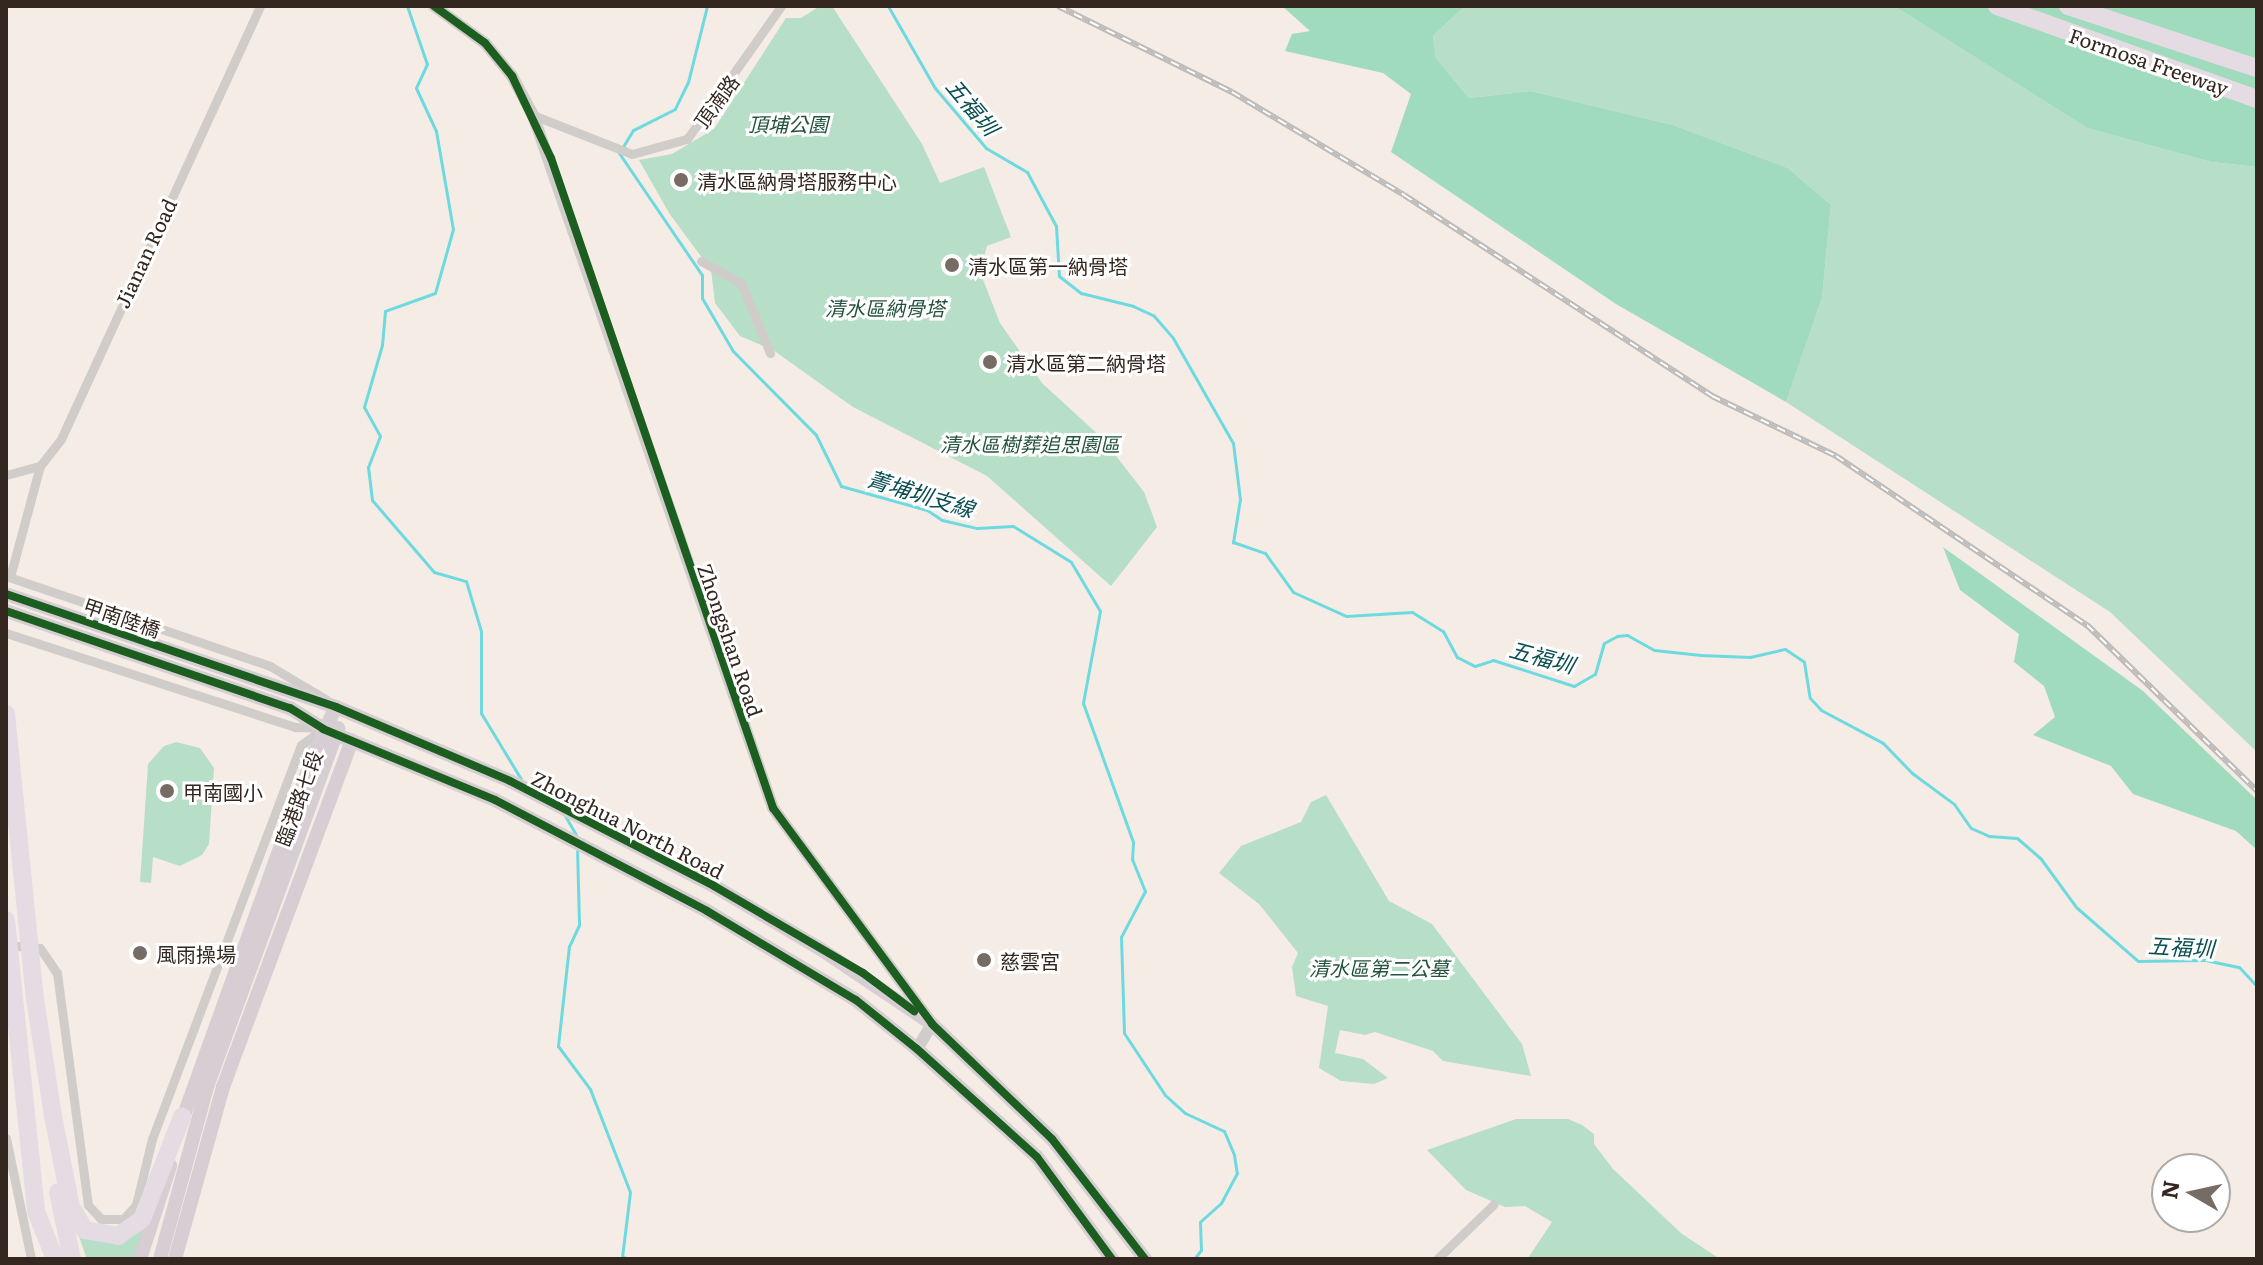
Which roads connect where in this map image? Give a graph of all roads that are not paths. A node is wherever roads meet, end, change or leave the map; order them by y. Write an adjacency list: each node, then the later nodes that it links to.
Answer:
1 (260, 6): 11 (street, Jianan Road)
2 (434, 6): 8 (street, Zhongshan Road)
3 (781, 6): 8 (street, 頂湳路)
4 (1997, 6): 7 (highway, Formosa Freeway)
5 (2068, 6): 6 (highway, Formosa Freeway)
6 (2257, 68)
7 (2257, 99)
8 (533, 115): 24 (street, Zhongshan Road)
9 (701, 261): 10 (street)
10 (770, 353)
11 (40, 466): 12 (street); 13 (street)
12 (6, 475)
13 (8, 576): 18 (street, Zhonghua North Road)
14 (6, 594): 17 (main road, 甲南陸橋)
15 (6, 611): 17 (main road, 甲南陸橋)
16 (6, 633): 20 (street, Zhonghua North Road)
17 (224, 678): 18 (main road); 20 (main road)
18 (336, 707): 20 (main road, 臨港路七段); 21 (main road, 臨港路七段); 24 (main road, Zhonghua North Road)
19 (6, 714): 27 (highway)
20 (323, 729): 21 (main road, Zhonghua North Road); 23 (street); 28 (main road, 臨港路七段)
21 (345, 738): 25 (main road, Zhonghua North Road); 26 (main road, 臨港路七段)
22 (6, 920): 31 (highway)
23 (6, 945)
24 (932, 1024): 25 (street); 40 (main road, Zhongshan Road)
25 (917, 1049): 39 (main road)
26 (216, 1086): 37 (main road, 臨港路七段); 38 (main road, 臨港路七段)
27 (53, 1116): 28 (highway); 35 (highway)
28 (182, 1117): 36 (main road, 臨港路七段)
29 (6, 1138): 32 (street)
30 (1494, 1204): 41 (street)
31 (36, 1211): 33 (highway); 34 (highway)
32 (31, 1259)
33 (42, 1259)
34 (55, 1259)
35 (72, 1259)
36 (140, 1259)
37 (160, 1259)
38 (175, 1259)
39 (1112, 1259)
40 (1145, 1259)
41 (1437, 1259)

